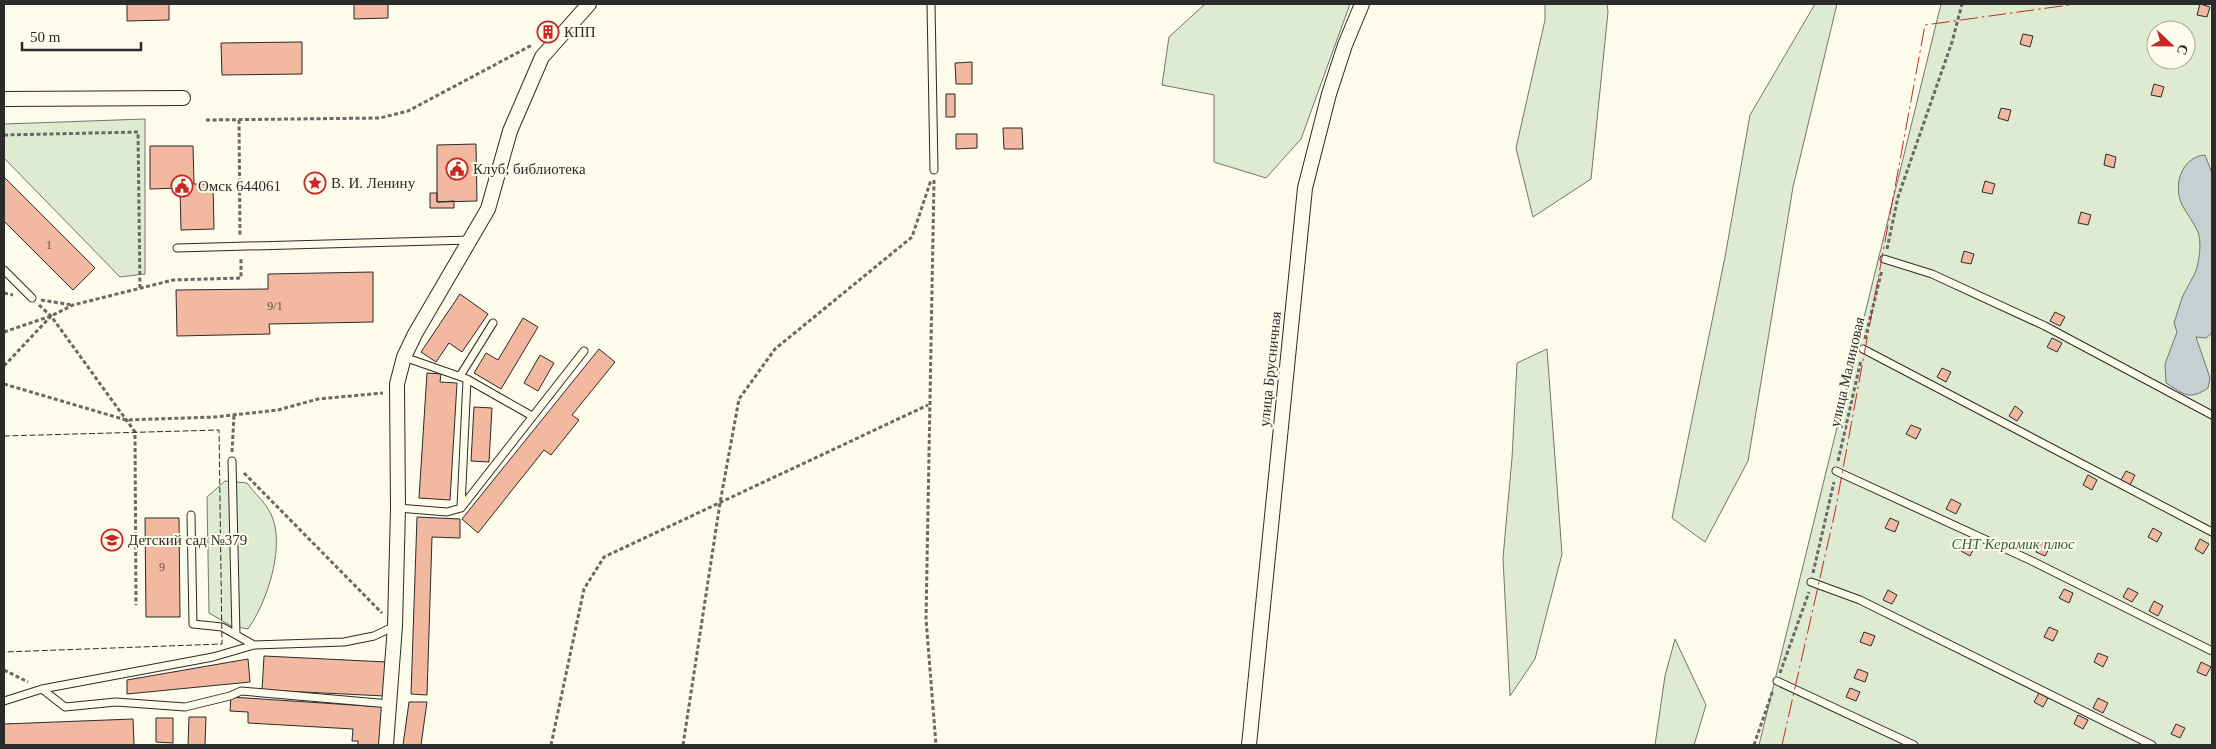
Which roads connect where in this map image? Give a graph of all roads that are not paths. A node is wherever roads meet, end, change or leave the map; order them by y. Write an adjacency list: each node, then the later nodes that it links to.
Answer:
1 (588, 4): 7 (street)
2 (931, 4): 6 (lane)
3 (1362, 4): 35 (street, улица Брусничная)
4 (183, 98): 5 (street)
5 (4, 99)
6 (934, 170)
7 (470, 240): 8 (lane); 15 (street)
8 (178, 248)
9 (1884, 259): 17 (lane)
10 (4, 270): 11 (lane)
11 (32, 298)
12 (494, 323): 16 (lane)
13 (1863, 349): 24 (lane)
14 (584, 351): 18 (lane)
15 (404, 357): 16 (lane); 21 (street)
16 (464, 378): 18 (lane); 22 (lane)
17 (2212, 415)
18 (532, 416): 22 (lane)
19 (232, 461): 27 (lane)
20 (1836, 471): 29 (lane)
21 (398, 508): 22 (lane); 26 (street)
22 (461, 508)
23 (191, 515): 27 (lane)
24 (2212, 532)
25 (1811, 582): 37 (lane)
26 (395, 626): 28 (lane); 33 (street)
27 (236, 635): 28 (lane)
28 (254, 645): 31 (lane)
29 (2212, 651)
30 (1777, 681): 36 (lane)
31 (42, 689): 32 (lane); 33 (lane)
32 (4, 701)
33 (391, 704): 34 (street)
34 (386, 745)
35 (1249, 745)
36 (1914, 745)
37 (2152, 745)

